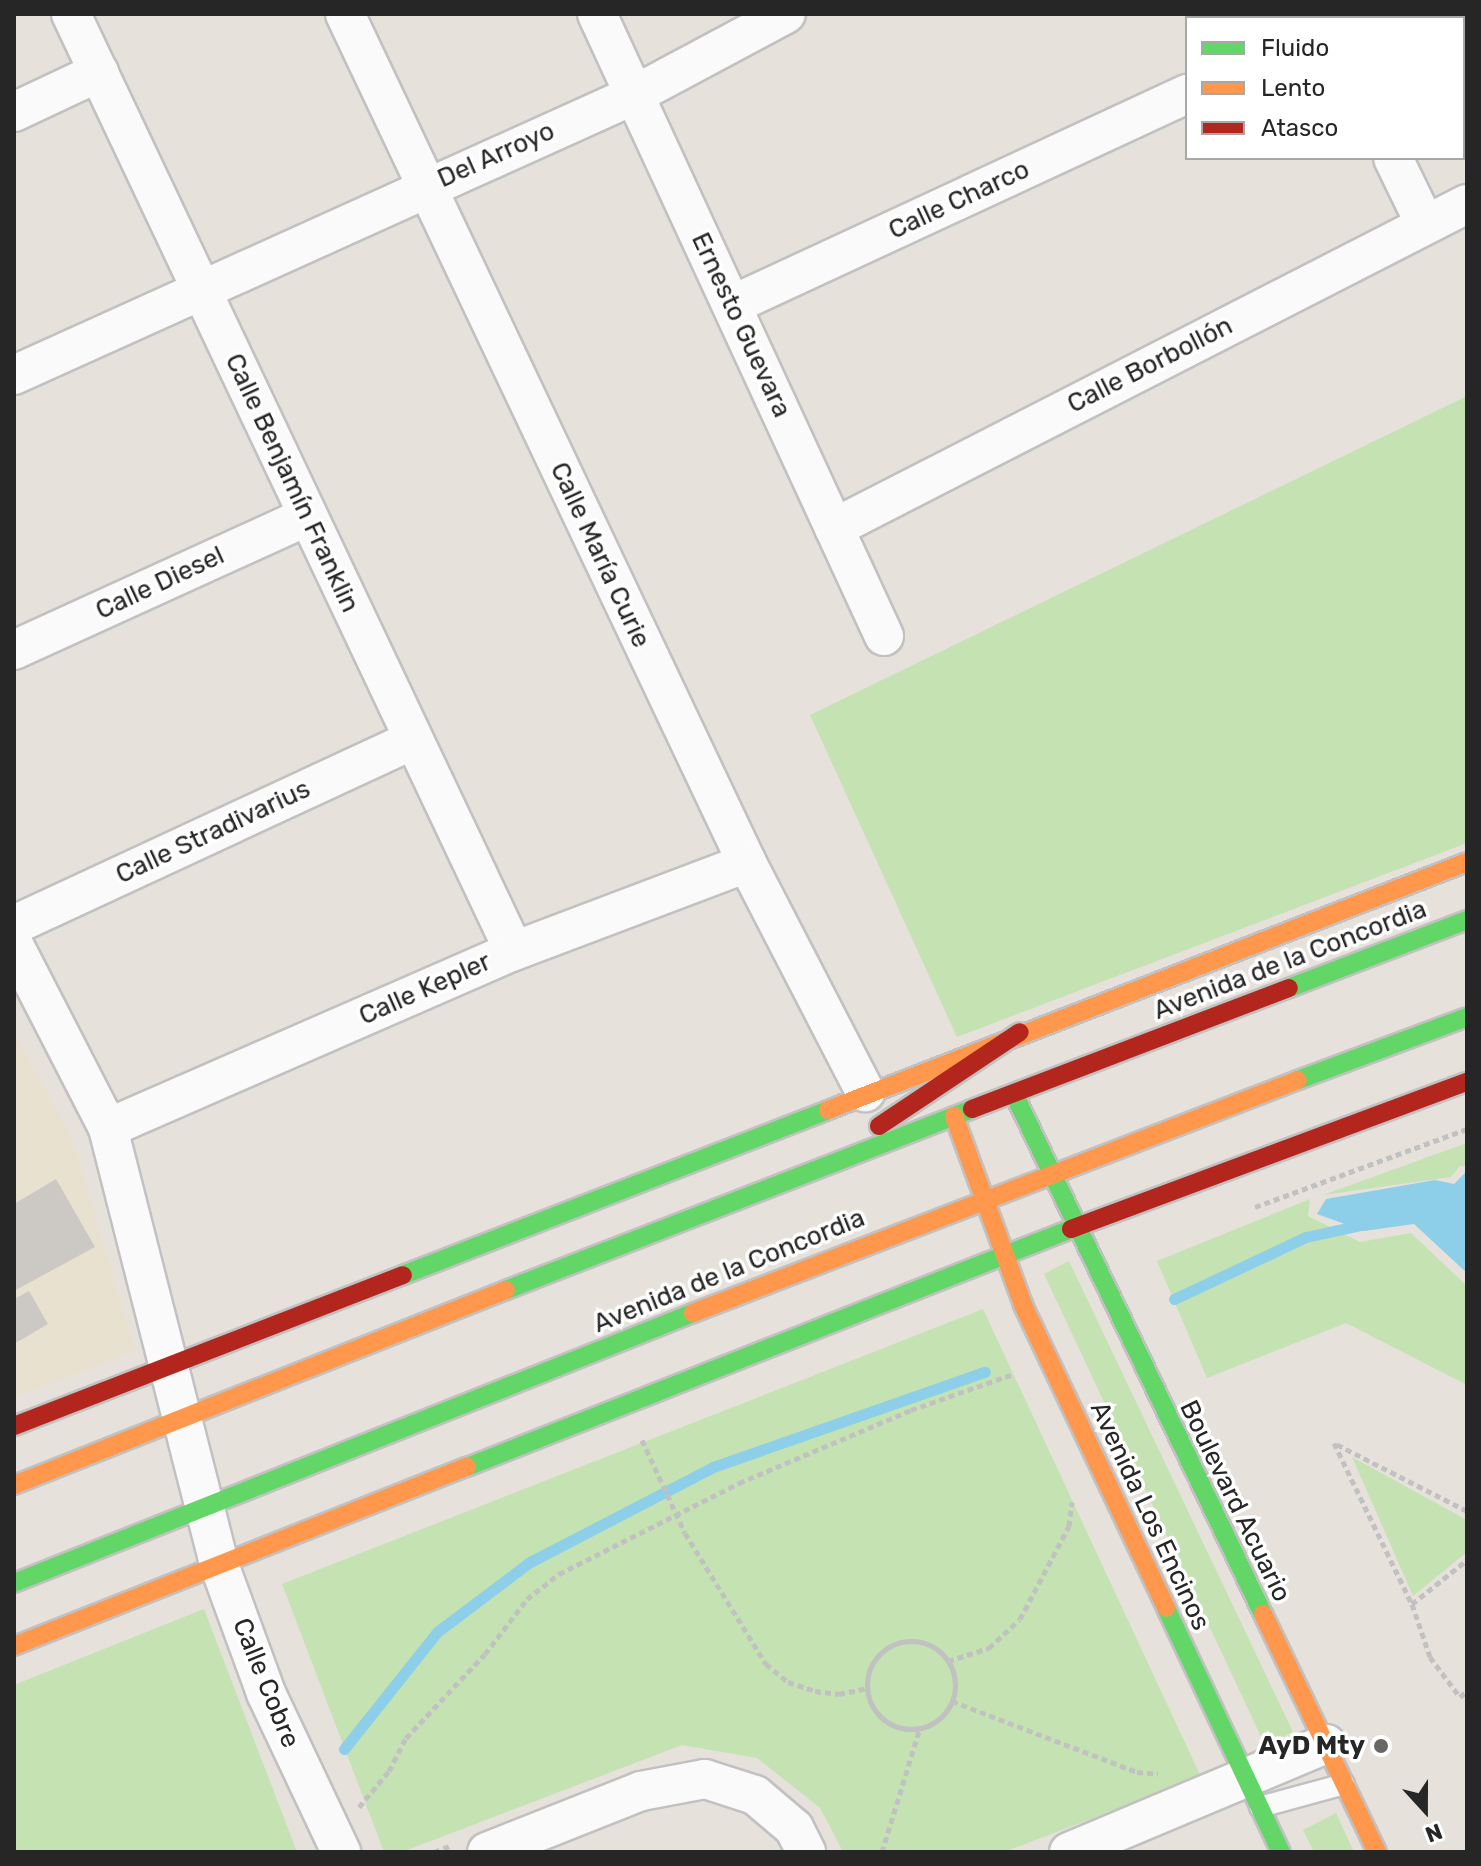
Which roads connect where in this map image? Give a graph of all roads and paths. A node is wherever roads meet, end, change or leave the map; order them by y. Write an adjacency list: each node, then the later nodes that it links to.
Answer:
1 (71, 14): 5 (street, Calle Benjamín Franklin)
2 (345, 14): 10 (street, Calle María Curie)
3 (597, 14): 6 (street, Ernesto Guevara)
4 (786, 14): 6 (street, Del Arroyo)
5 (99, 72): 8 (street); 13 (street, Calle Benjamín Franklin)
6 (634, 95): 10 (street, Del Arroyo); 14 (street, Ernesto Guevara)
7 (1185, 95): 14 (street, Calle Charco)
8 (14, 112)
9 (1394, 160): 12 (street)
10 (425, 187): 13 (street, Del Arroyo); 22 (street, Calle María Curie)
11 (1467, 204): 12 (street, Calle Borbollón)
12 (1425, 224): 17 (street, Calle Borbollón)
13 (203, 291): 15 (street, Del Arroyo); 16 (street, Calle Benjamín Franklin)
14 (732, 305): 17 (street, Ernesto Guevara)
15 (14, 375)
16 (306, 517): 19 (street, Calle Diesel); 20 (street, Calle Benjamín Franklin)
17 (834, 528): 18 (street, Ernesto Guevara)
18 (884, 636)
19 (14, 650)
20 (412, 740): 24 (street, Calle Stradivarius); 26 (street, Calle Benjamín Franklin)
21 (1467, 862): 28 (street, Avenida de la Concordia)
22 (747, 863): 26 (street, Calle Kepler); 30 (street, Calle María Curie)
23 (1467, 920): 31 (street, Avenida de la Concordia)
24 (14, 925)
25 (14, 945): 33 (street, Calle Cobre)
26 (514, 951): 33 (street, Calle Kepler)
27 (1467, 1017): 36 (street, Avenida de la Concordia)
28 (1020, 1032): 30 (street, Avenida de la Concordia); 35 (street)
29 (1467, 1082): 39 (street)
30 (865, 1092): 41 (street, Avenida de la Concordia)
31 (1014, 1094): 32 (street, Avenida de la Concordia); 36 (street, Boulevard Acuario)
32 (954, 1116): 35 (street, Avenida de la Concordia); 37 (street, Avenida Los Encinos)
33 (108, 1128): 41 (street, Calle Cobre)
34 (1467, 1129): 38 (path)
35 (812, 1171): 43 (street, Avenida de la Concordia)
36 (1050, 1172): 37 (street, Avenida de la Concordia); 39 (street, Boulevard Acuario)
37 (982, 1198): 40 (street, Avenida Los Encinos); 48 (street, Avenida de la Concordia)
38 (1249, 1209)
39 (1075, 1228): 40 (street); 61 (street, Boulevard Acuario)
40 (1003, 1254): 52 (street); 64 (street, Avenida Los Encinos)
41 (166, 1366): 43 (street, Calle Cobre); 44 (street, Avenida de la Concordia)
42 (1025, 1370): 50 (path)
43 (180, 1419): 46 (street, Avenida de la Concordia); 48 (street, Calle Cobre)
44 (14, 1426)
45 (654, 1429): 50 (path)
46 (14, 1485)
47 (1073, 1495): 56 (path)
48 (202, 1509): 52 (street, Calle Cobre); 53 (street, Avenida de la Concordia)
49 (1467, 1511): 54 (path)
50 (675, 1515): 57 (path); 65 (path)
51 (1467, 1560): 54 (path)
52 (220, 1567): 55 (street); 66 (street, Calle Cobre)
53 (14, 1583)
54 (1412, 1604): 58 (path)
55 (14, 1646)
56 (948, 1661): 57 (path); 59 (path)
57 (867, 1688): 60 (path)
58 (1467, 1691)
59 (952, 1701): 60 (path); 62 (path)
60 (920, 1728): 69 (path)
61 (1326, 1744): 63 (street, Boulevard Acuario); 64 (street)
62 (1173, 1776)
63 (1344, 1784): 64 (lane); 72 (street, Boulevard Acuario)
64 (1252, 1792): 70 (street); 71 (street, Avenida Los Encinos)
65 (352, 1813)
66 (341, 1852)
67 (487, 1852): 68 (street)
68 (806, 1852)
69 (882, 1852)
70 (1069, 1852)
71 (1281, 1852)
72 (1377, 1852)

